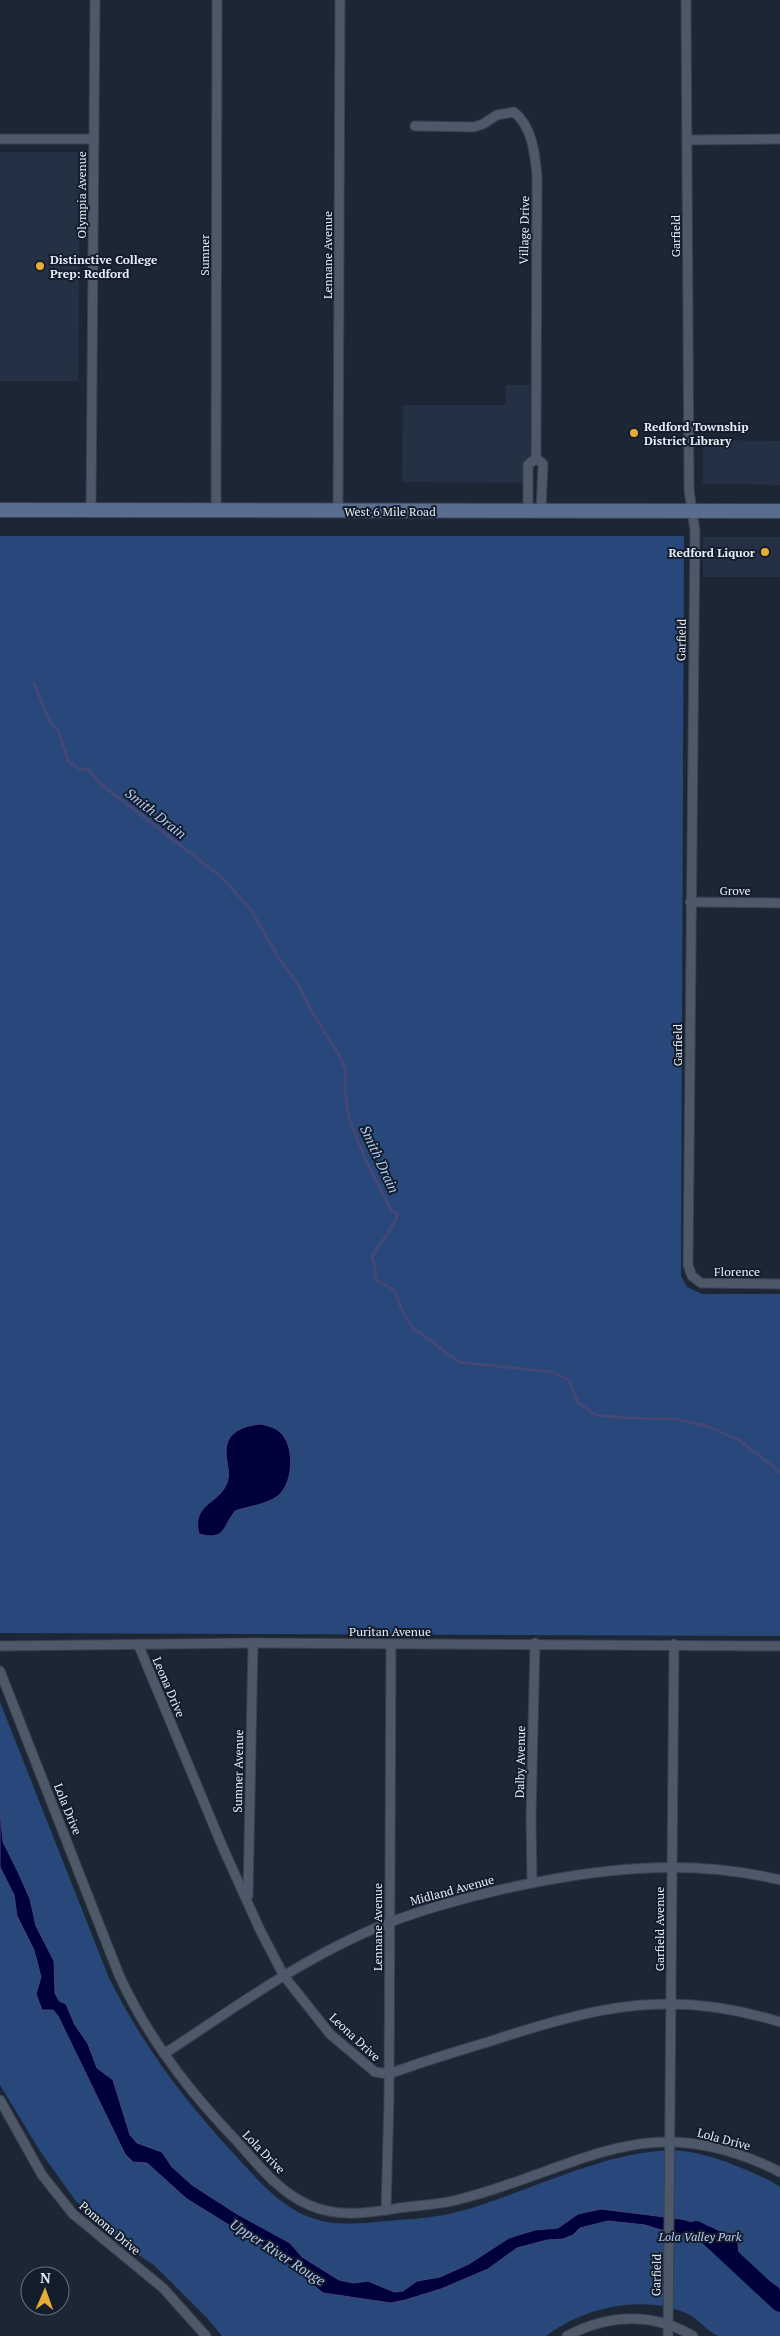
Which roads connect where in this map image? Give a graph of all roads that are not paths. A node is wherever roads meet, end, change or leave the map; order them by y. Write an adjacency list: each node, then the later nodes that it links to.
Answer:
1 (95, 0): 7 (street, Olympia Avenue)
2 (216, 0): 13 (street, Sumner)
3 (340, 0): 14 (street, Lennane Avenue)
4 (686, 0): 9 (street, Garfield)
5 (415, 126): 10 (street, Village Drive)
6 (0, 139): 7 (street)
7 (94, 139): 12 (street, Olympia Avenue)
8 (780, 139): 9 (street)
9 (687, 140): 16 (street, Garfield)
10 (536, 458): 15 (street, Village Drive); 15 (street, Village Drive)
11 (0, 510): 12 (main road, West 6 Mile Road)
12 (91, 510): 13 (main road, West 6 Mile Road)
13 (216, 511): 14 (main road, West 6 Mile Road)
14 (338, 511): 15 (main road, West 6 Mile Road)
15 (534, 511): 16 (main road, West 6 Mile Road)
16 (693, 511): 17 (main road, West 6 Mile Road); 18 (street, Garfield)
17 (780, 511)
18 (690, 902): 19 (street, Grove); 20 (street, Garfield)
19 (780, 903)
20 (694, 1280): 21 (street, Florence)
21 (780, 1284)
22 (253, 1643): 24 (street, Puritan Avenue); 25 (street, Puritan Avenue); 33 (street, Sumner Avenue)
23 (534, 1643): 25 (street, Puritan Avenue); 26 (street, Puritan Avenue); 32 (street, Dalby Avenue)
24 (138, 1644): 27 (street, Puritan Avenue); 33 (street, Leona Drive)
25 (391, 1644): 34 (street, Lennane Avenue)
26 (674, 1644): 28 (street, Puritan Avenue); 30 (street, Garfield Avenue)
27 (0, 1646)
28 (780, 1646)
29 (0, 1671): 38 (street, Lola Drive)
30 (672, 1867): 31 (street, Midland Avenue); 32 (street, Midland Avenue); 36 (street, Garfield Avenue)
31 (780, 1880)
32 (532, 1882): 34 (street, Midland Avenue)
33 (248, 1899): 35 (street, Leona Drive)
34 (389, 1923): 35 (street, Midland Avenue); 39 (street, Lennane Avenue)
35 (284, 1976): 38 (street, Midland Avenue); 39 (street, Leona Drive)
36 (671, 2004): 37 (street, Leona Drive); 39 (street, Leona Drive); 41 (street, Garfield Avenue)
37 (780, 2022)
38 (164, 2054): 43 (street, Lola Drive)
39 (389, 2074): 43 (street, Lennane Avenue)
40 (0, 2100): 46 (street, Pomona Drive)
41 (669, 2140): 42 (street, Lola Drive); 43 (street, Lola Drive); 44 (street, Garfield Avenue)
42 (780, 2172)
43 (386, 2210)
44 (669, 2214): 45 (street, Garfield)
45 (668, 2323): 47 (street); 48 (street, Garfield); 49 (street)
46 (206, 2336)
47 (567, 2336)
48 (668, 2336)
49 (693, 2336)

